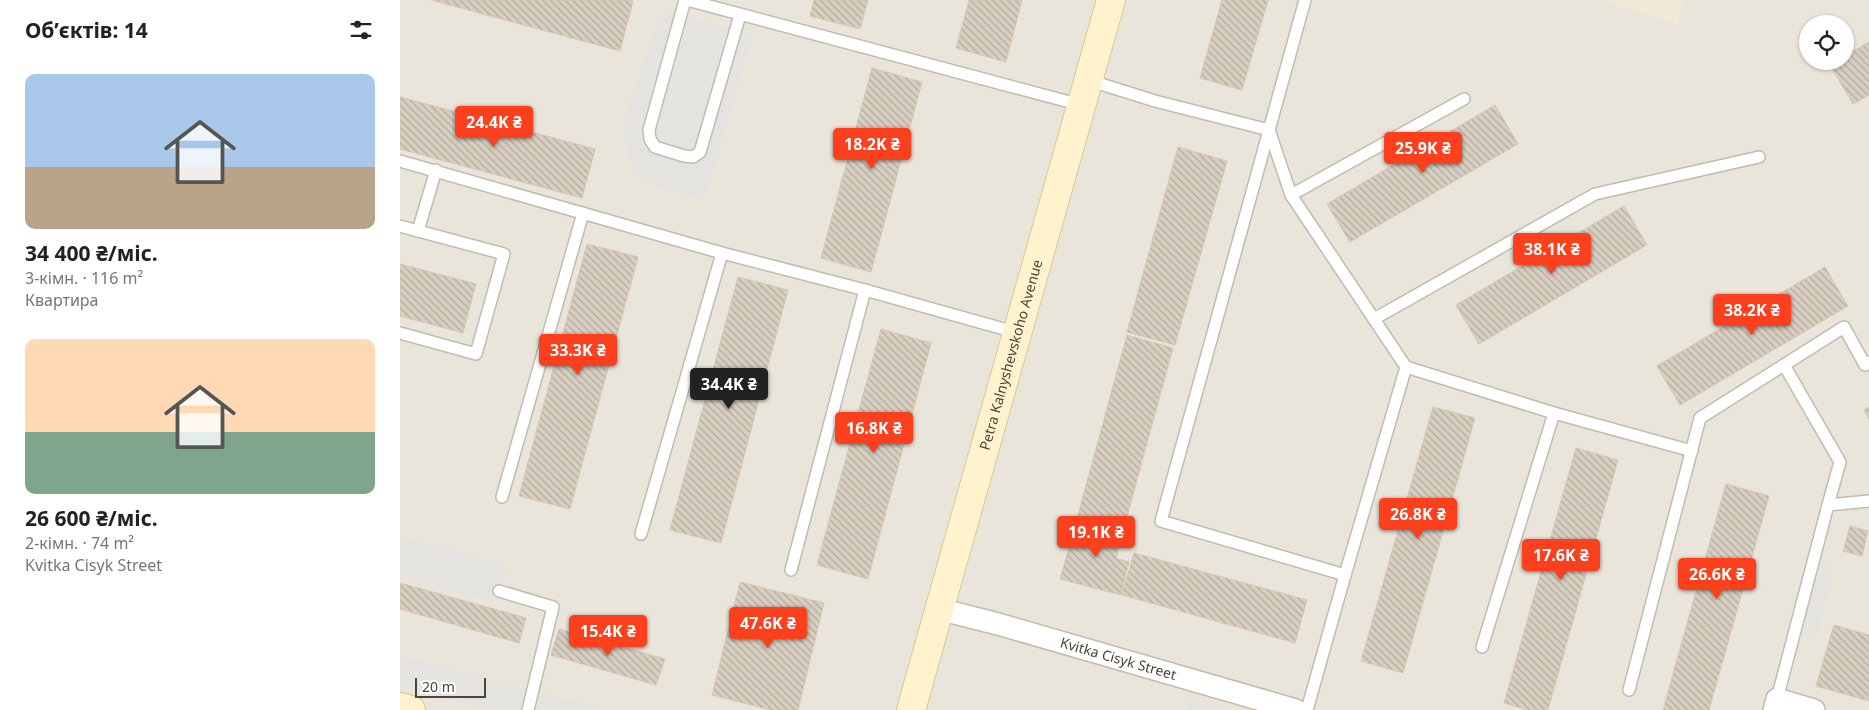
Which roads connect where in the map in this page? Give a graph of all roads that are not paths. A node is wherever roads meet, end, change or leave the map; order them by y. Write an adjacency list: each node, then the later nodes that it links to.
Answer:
1 (686, 0): 4 (lane); 4 (lane)
2 (1111, 0): 5 (street, Petra Kalnyshevskoho Avenue)
3 (1305, 0): 7 (lane)
4 (740, 15): 5 (lane)
5 (1085, 93): 7 (lane); 19 (street, Petra Kalnyshevskoho Avenue)
6 (1464, 99): 11 (lane)
7 (1269, 130): 11 (lane); 30 (lane)
8 (1760, 157): 17 (lane)
9 (400, 160): 10 (lane)
10 (436, 170): 12 (lane); 14 (lane)
11 (1291, 195): 17 (lane)
12 (582, 213): 15 (lane); 25 (lane)
13 (400, 226): 14 (lane)
14 (418, 231): 18 (lane)
15 (722, 254): 16 (lane); 28 (lane)
16 (865, 290): 19 (lane); 29 (lane)
17 (1374, 319): 22 (lane)
18 (400, 333)
19 (1018, 333): 32 (street, Petra Kalnyshevskoho Avenue)
20 (1869, 362): 21 (lane)
21 (1784, 365): 24 (lane); 27 (lane)
22 (1406, 367): 23 (lane); 30 (lane)
23 (1554, 413): 24 (lane); 33 (lane)
24 (1692, 451): 34 (lane)
25 (502, 497)
26 (1869, 501): 27 (lane)
27 (1828, 505): 35 (lane)
28 (641, 534)
29 (791, 570)
30 (1345, 575): 41 (lane)
31 (499, 591): 38 (lane)
32 (939, 609): 39 (street, Petra Kalnyshevskoho Avenue); 40 (street, Kvitka Cisyk Street)
33 (1482, 647)
34 (1629, 690)
35 (1776, 705): 42 (street)
36 (400, 707): 37 (street)
37 (411, 710)
38 (528, 710)
39 (911, 710)
40 (1296, 710)
41 (1307, 710)
42 (1814, 710)

